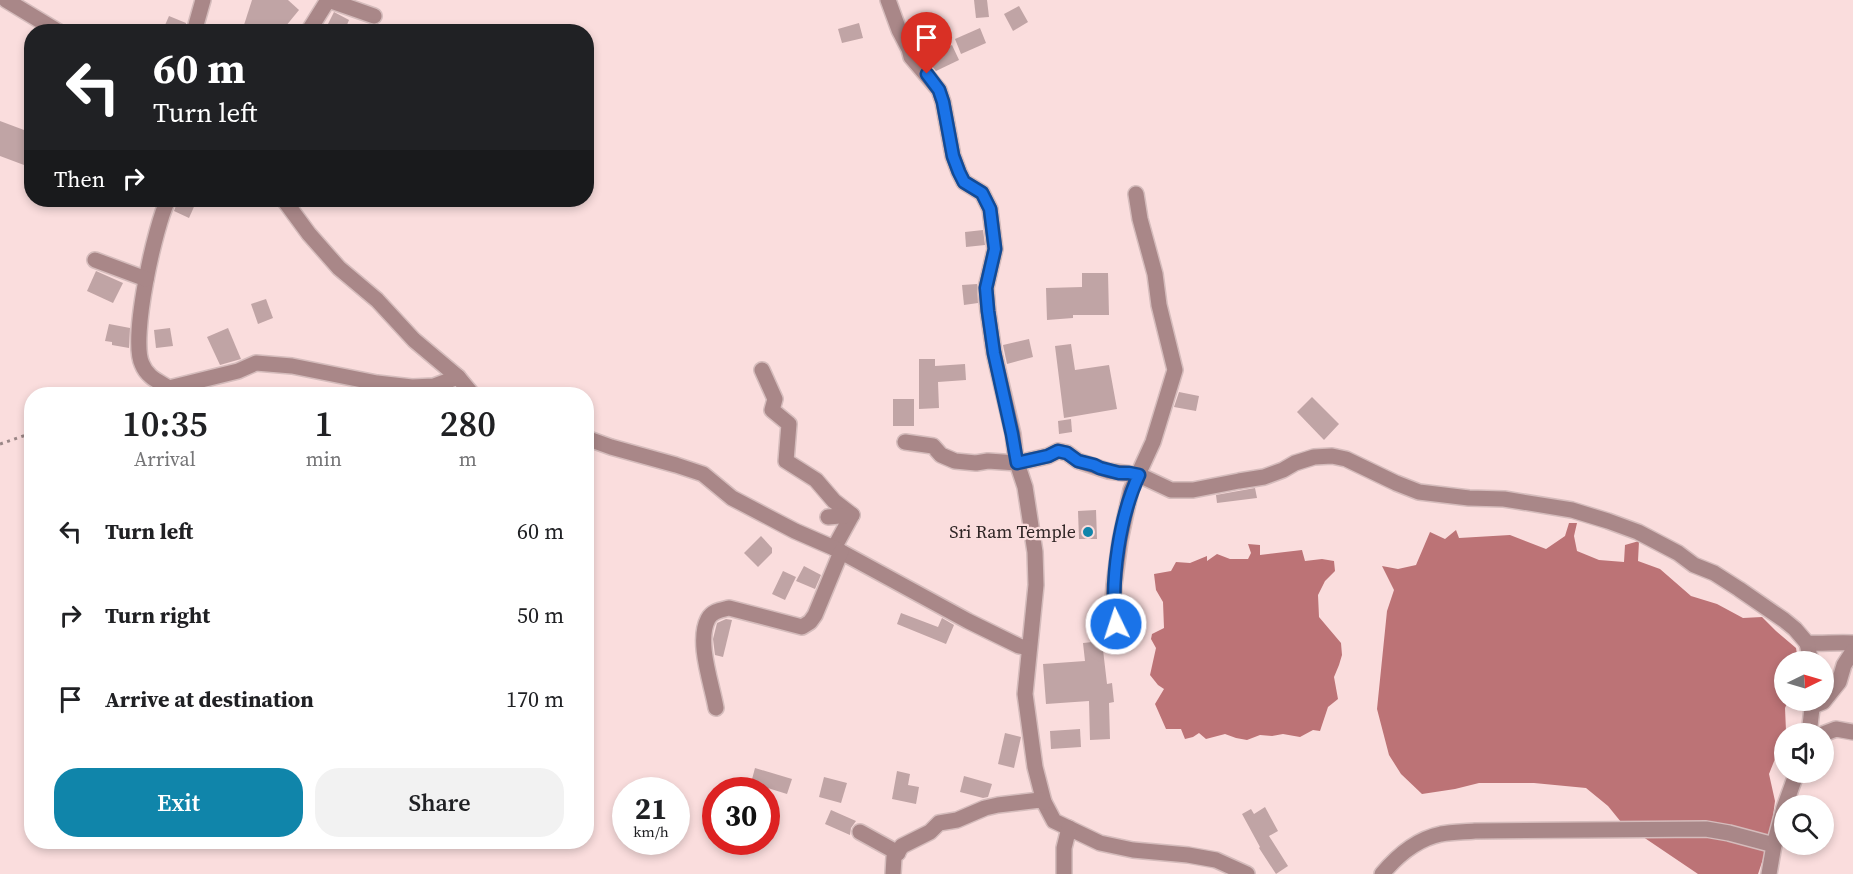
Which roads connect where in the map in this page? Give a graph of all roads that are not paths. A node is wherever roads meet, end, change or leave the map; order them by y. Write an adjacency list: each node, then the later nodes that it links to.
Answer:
1 (6, 0): 6 (street)
2 (203, 0): 7 (street)
3 (328, 0): 5 (street); 8 (street)
4 (888, 0): 23 (street)
5 (374, 16)
6 (46, 24)
7 (196, 24)
8 (313, 24)
9 (1136, 194): 24 (street)
10 (166, 207): 13 (street)
11 (289, 207): 15 (street)
12 (94, 260): 13 (street)
13 (146, 279): 16 (street)
14 (762, 370): 25 (street)
15 (458, 377): 19 (street); 20 (street)
16 (167, 387)
17 (173, 387): 18 (street)
18 (412, 387)
19 (412, 387)
20 (466, 387)
21 (594, 441): 29 (street)
22 (905, 442): 23 (street)
23 (1017, 463): 24 (street); 33 (street)
24 (1139, 475): 30 (street); 31 (street)
25 (834, 501): 26 (street); 27 (street)
26 (815, 502)
27 (852, 515): 28 (street); 29 (street)
28 (828, 518)
29 (837, 550): 33 (street); 37 (street)
30 (1116, 624)
31 (1807, 643): 32 (street); 34 (street)
32 (1853, 643)
33 (1029, 648): 40 (street)
34 (1809, 651)
35 (1853, 651): 36 (street)
36 (1834, 688)
37 (716, 708)
38 (1834, 730): 39 (street)
39 (1853, 732)
40 (1044, 802): 41 (street); 44 (street)
41 (1069, 828): 46 (street); 47 (street)
42 (860, 832): 44 (street)
43 (1774, 845): 48 (street); 49 (street)
44 (898, 853): 45 (street)
45 (893, 874)
46 (1064, 874)
47 (1247, 874)
48 (1382, 874)
49 (1769, 874)

